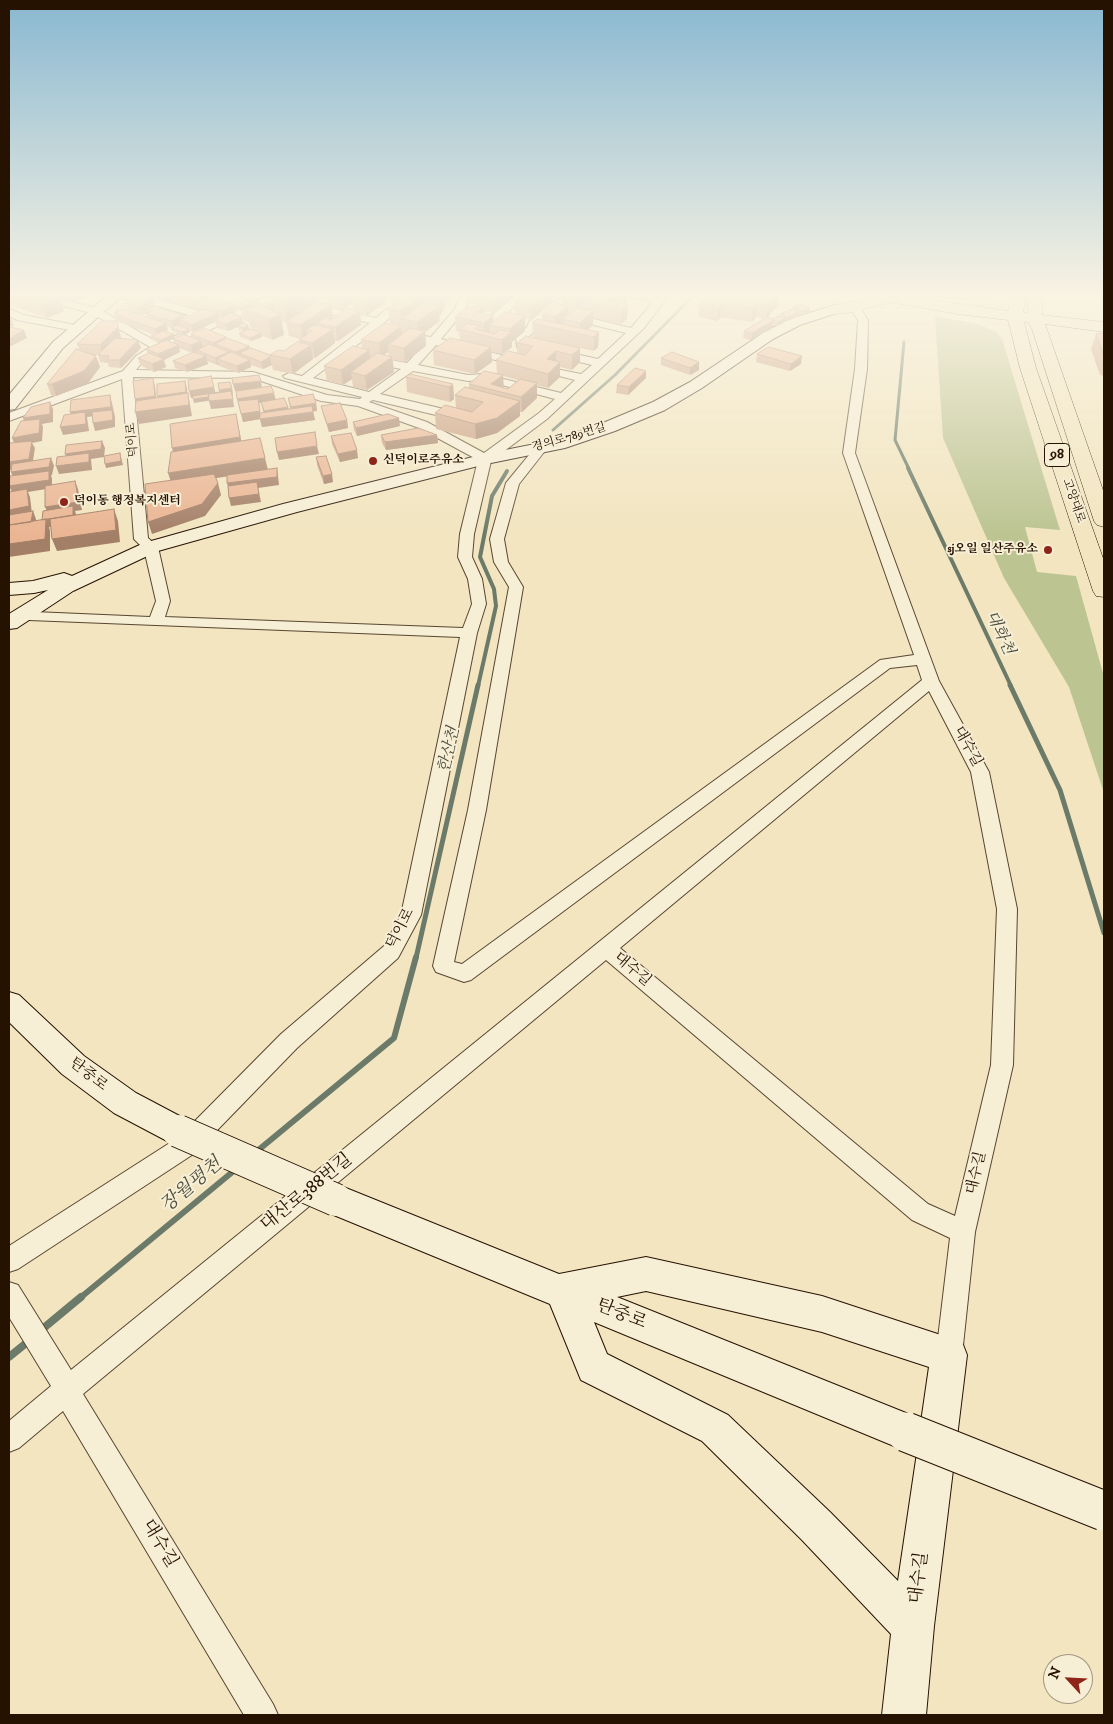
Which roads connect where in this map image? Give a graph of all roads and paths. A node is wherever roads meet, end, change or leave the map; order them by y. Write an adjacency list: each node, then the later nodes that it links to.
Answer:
1 (33, 375): 21 (main road)
2 (120, 375): 23 (street)
3 (127, 375): 30 (street, 덕이로)
4 (253, 375): 20 (street)
5 (287, 375): 17 (street)
6 (310, 375): 17 (street)
7 (399, 375): 18 (street)
8 (453, 375): 19 (street)
9 (573, 375): 16 (street)
10 (585, 375): 16 (street)
11 (710, 375): 27 (main road, 경의로789번길)
12 (860, 375): 40 (street, 대수길)
13 (1031, 375): 34 (main road, 고양대로 / 98)
14 (1055, 375): 22 (main road, 고양대로 / 98)
15 (1056, 375): 22 (main road)
16 (583, 378): 19 (street)
17 (305, 379): 18 (street)
18 (373, 396): 20 (street); 24 (street)
19 (563, 397): 26 (street)
20 (360, 403): 28 (street)
21 (9, 405)
22 (1067, 411): 29 (main road, 고양대로 / 98)
23 (9, 417)
24 (470, 420)
25 (503, 429): 26 (street)
26 (519, 433): 27 (street); 28 (street)
27 (551, 445): 28 (main road, 경의로789번길); 40 (street)
28 (485, 459): 30 (main road); 38 (street, 덕이로)
29 (1104, 521)
30 (151, 548): 31 (main road); 36 (street, 덕이로)
31 (94, 574): 32 (main road); 33 (main road)
32 (66, 587): 35 (main road); 37 (main road)
33 (9, 589)
34 (1104, 591)
35 (34, 617): 36 (street); 39 (main road)
36 (156, 622): 38 (street)
37 (9, 623)
38 (470, 633): 44 (street, 덕이로)
39 (9, 640)
40 (923, 659): 41 (street, 대수길)
41 (930, 681): 42 (street, 대수길); 45 (street, 대수길)
42 (606, 948): 45 (street, 대수길); 50 (street, 대산로388번길)
43 (9, 1004): 44 (main road, 탄중로)
44 (182, 1138): 46 (street); 47 (main road, 탄중로, bridge)
45 (963, 1232): 49 (street, 대수길)
46 (9, 1260)
47 (562, 1290): 49 (main road); 52 (main road, 탄중로, bridge); 53 (main road)
48 (9, 1294): 50 (street, 대수길)
49 (949, 1355): 53 (main road, 대수길)
50 (62, 1381): 51 (street, 대산로388번길); 54 (street, 대수길)
51 (9, 1438)
52 (1104, 1511)
53 (913, 1626): 55 (main road, 대수길)
54 (262, 1715)
55 (904, 1715)

